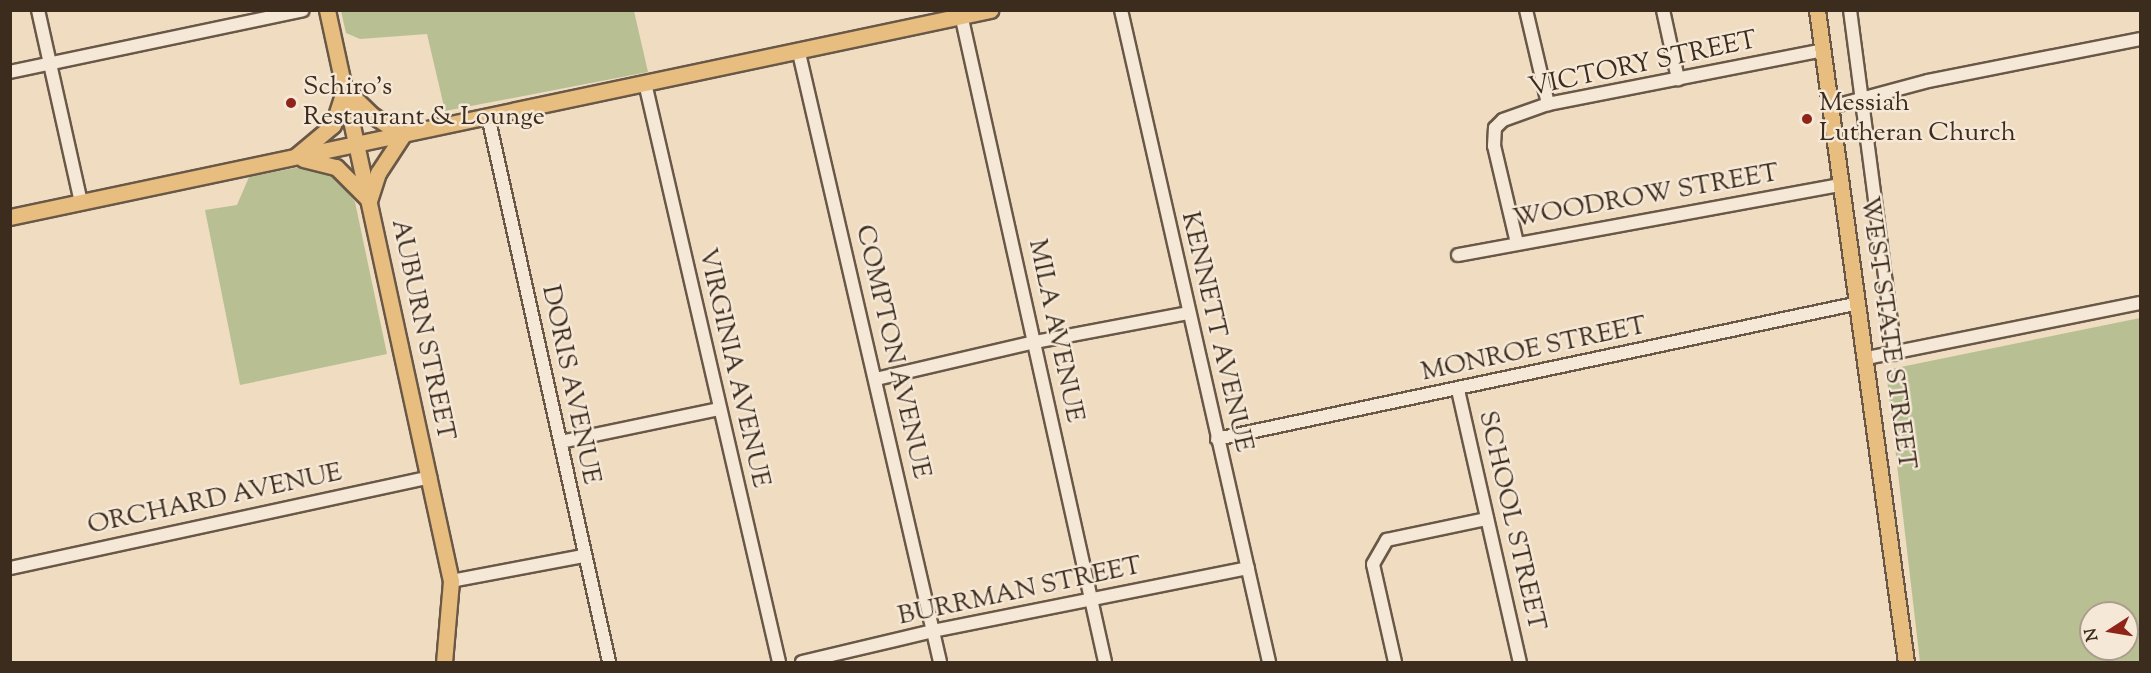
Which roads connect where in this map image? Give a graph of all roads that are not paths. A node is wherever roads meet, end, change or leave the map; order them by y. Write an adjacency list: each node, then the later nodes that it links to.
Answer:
1 (38, 10): 14 (street)
2 (303, 10): 14 (street)
3 (327, 10): 18 (main road, AUBURN STREET)
4 (990, 10): 10 (main road)
5 (1121, 10): 34 (street, KENNETT AVENUE)
6 (1526, 10): 20 (street)
7 (1663, 10): 16 (street)
8 (1817, 10): 12 (main road, WEST STATE STREET)
9 (1850, 10): 19 (street)
10 (960, 13): 13 (main road); 35 (street, MILA AVENUE)
11 (2140, 39): 19 (street)
12 (1822, 50): 16 (street, VICTORY STREET); 21 (main road, WEST STATE STREET)
13 (799, 53): 17 (main road); 38 (street, COMPTON AVENUE)
14 (50, 64): 15 (street); 28 (street)
15 (10, 72)
16 (1678, 79): 20 (street, VICTORY STREET)
17 (645, 83): 22 (main road); 40 (street, VIRGINIA AVENUE)
18 (344, 88): 23 (main road); 24 (main road, AUBURN STREET); 25 (main road)
19 (1862, 97): 21 (street); 36 (street)
20 (1548, 104): 30 (street, VICTORY STREET)
21 (1832, 107): 26 (main road, WEST STATE STREET)
22 (488, 116): 23 (main road); 42 (street, DORIS AVENUE)
23 (403, 135): 24 (main road); 27 (main road)
24 (357, 145): 25 (main road); 27 (main road, AUBURN STREET)
25 (294, 158): 27 (main road); 28 (main road)
26 (1843, 184): 30 (street, WOODROW STREET); 32 (main road, WEST STATE STREET)
27 (369, 201): 43 (main road, AUBURN STREET)
28 (81, 202): 29 (main road)
29 (10, 217)
30 (1517, 243): 31 (street, WOODROW STREET)
31 (1458, 255)
32 (1859, 303): 37 (main road, WEST STATE STREET); 39 (street, MONROE STREET)
33 (2140, 303): 36 (street)
34 (1188, 313): 35 (street); 41 (street, KENNETT AVENUE)
35 (1035, 342): 38 (street); 49 (street, MILA AVENUE)
36 (1895, 354): 37 (street)
37 (1867, 358): 60 (main road, WEST STATE STREET)
38 (876, 380): 50 (street, COMPTON AVENUE)
39 (1458, 390): 41 (street, MONROE STREET); 44 (street, SCHOOL STREET)
40 (719, 409): 42 (street); 53 (street, VIRGINIA AVENUE)
41 (1217, 439): 47 (street, KENNETT AVENUE)
42 (561, 442): 45 (street, DORIS AVENUE)
43 (430, 477): 46 (street, ORCHARD AVENUE); 48 (main road, AUBURN STREET)
44 (1487, 519): 58 (street); 59 (street, SCHOOL STREET)
45 (583, 556): 48 (street); 52 (street, DORIS AVENUE)
46 (10, 568)
47 (1248, 568): 49 (street, BURRMAN STREET); 57 (street, KENNETT AVENUE)
48 (451, 581): 51 (main road, AUBURN STREET)
49 (1091, 601): 50 (street, BURRMAN STREET); 56 (street, MILA AVENUE)
50 (933, 631): 54 (street, BURRMAN STREET); 55 (street, COMPTON AVENUE)
51 (444, 663)
52 (609, 663)
53 (779, 663)
54 (802, 663)
55 (940, 663)
56 (1105, 663)
57 (1269, 663)
58 (1395, 663)
59 (1520, 663)
60 (1906, 663)

